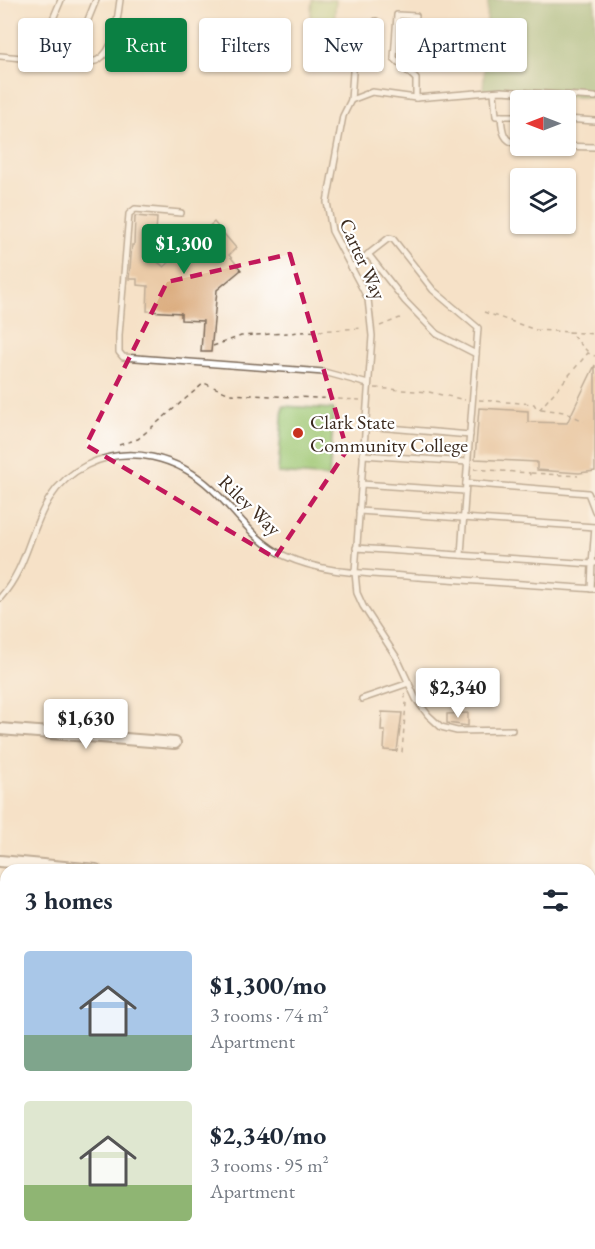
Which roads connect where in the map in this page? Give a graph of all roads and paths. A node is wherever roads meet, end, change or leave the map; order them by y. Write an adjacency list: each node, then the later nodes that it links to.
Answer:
1 (61, 0): 5 (lane)
2 (96, 0): 6 (lane)
3 (120, 0): 9 (lane)
4 (416, 16): 13 (lane)
5 (55, 18)
6 (89, 18)
7 (0, 56): 8 (lane)
8 (18, 58)
9 (93, 61)
10 (353, 72): 14 (lane, Carter Way)
11 (494, 92): 12 (lane); 13 (lane); 15 (lane)
12 (595, 97)
13 (416, 99): 14 (lane)
14 (351, 100): 24 (lane, Carter Way)
15 (501, 116): 16 (lane); 19 (lane)
16 (510, 116)
17 (576, 120): 18 (lane)
18 (595, 121)
19 (510, 143)
20 (576, 147): 21 (lane)
21 (595, 147)
22 (181, 213): 33 (lane)
23 (368, 254): 24 (lane); 32 (lane); 32 (lane)
24 (352, 267): 27 (lane, Carter Way)
25 (484, 312): 28 (path)
26 (399, 318): 27 (path)
27 (372, 327): 30 (path); 33 (lane, Carter Way)
28 (569, 332): 29 (path); 31 (path)
29 (595, 334)
30 (213, 346)
31 (588, 353)
32 (476, 354): 37 (lane)
33 (369, 384): 36 (lane, Carter Way)
34 (540, 409): 35 (path)
35 (584, 421)
36 (366, 426): 37 (lane); 38 (lane, Carter Way)
37 (470, 435): 39 (lane)
38 (363, 455): 39 (lane); 43 (lane, Carter Way)
39 (470, 462): 40 (path); 42 (lane)
40 (530, 473): 41 (path); 44 (path)
41 (578, 476)
42 (466, 483): 44 (lane); 45 (lane)
43 (361, 484): 45 (lane); 47 (lane, Carter Way)
44 (529, 488): 46 (lane)
45 (465, 491): 49 (lane)
46 (594, 502): 48 (lane)
47 (359, 511): 49 (lane); 51 (lane, Carter Way)
48 (595, 511)
49 (464, 519): 50 (lane); 52 (lane)
50 (595, 527): 53 (lane)
51 (356, 548): 52 (lane); 54 (lane, Carter Way)
52 (461, 555): 53 (lane)
53 (594, 564): 55 (lane)
54 (355, 572): 55 (lane, Riley Way); 56 (lane, Riley Way); 57 (lane, Carter Way)
55 (593, 589)
56 (0, 598)
57 (409, 683): 58 (lane); 61 (lane, Carter Way)
58 (401, 686): 59 (lane); 63 (path)
59 (362, 699)
60 (0, 729): 62 (street)
61 (512, 730)
62 (175, 743)
63 (393, 751)
64 (0, 861): 65 (street)
65 (32, 864)

